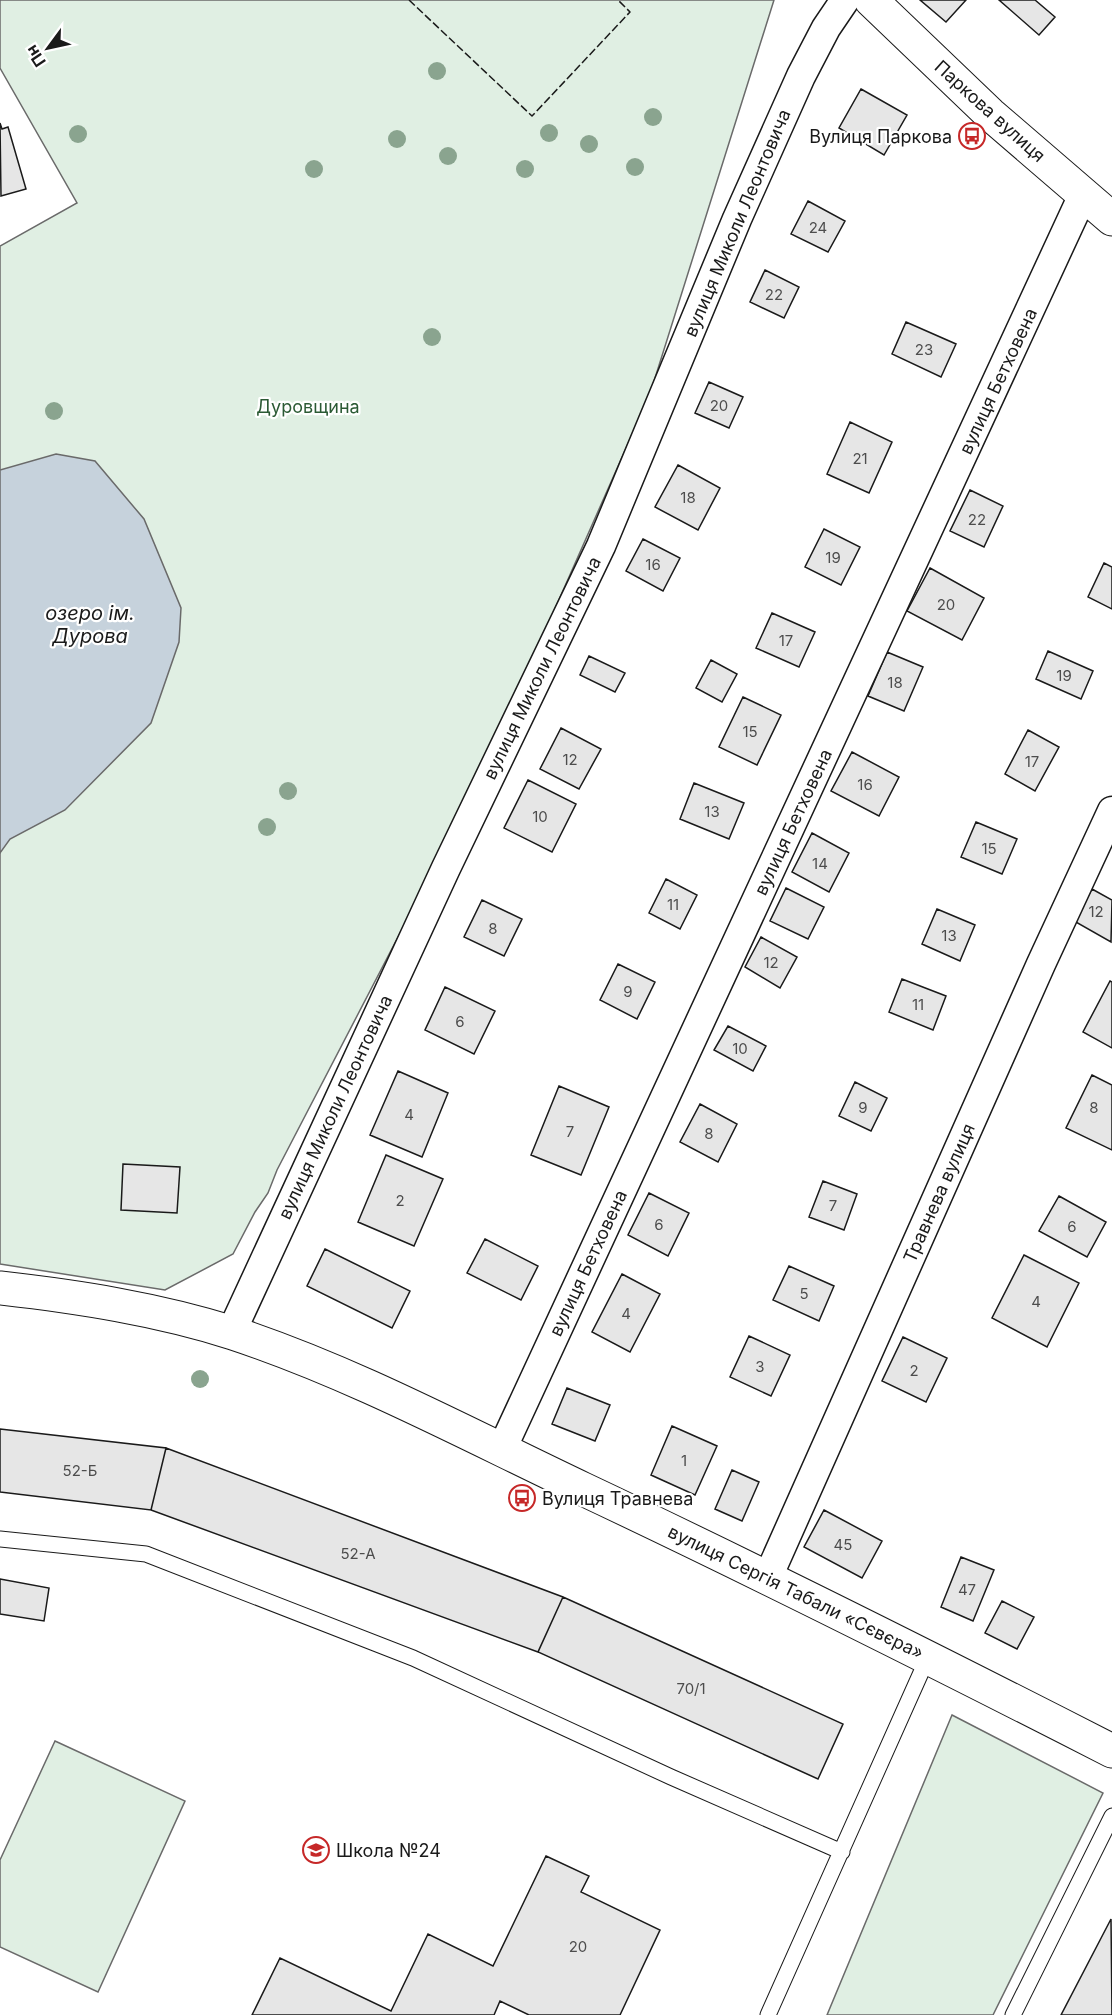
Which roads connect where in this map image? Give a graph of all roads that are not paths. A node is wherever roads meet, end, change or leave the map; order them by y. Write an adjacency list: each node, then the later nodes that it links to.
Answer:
1 (845, 0): 7 (street, вулиця Миколи Леонтовича)
2 (871, 0): 3 (main road, Паркова вулиця)
3 (1083, 195): 4 (main road, Паркова вулиця); 8 (street, вулиця Бетховена)
4 (1112, 219)
5 (1112, 811): 10 (street, Травнева вулиця)
6 (0, 1288): 7 (main road, вулиця Сергія Табали «Сєвєра»)
7 (231, 1333): 8 (main road, вулиця Сергія Табали «Сєвєра»)
8 (502, 1449): 10 (main road, вулиця Сергія Табали «Сєвєра»)
9 (0, 1539): 14 (lane)
10 (768, 1577): 11 (main road, вулиця Сергія Табали «Сєвєра»)
11 (928, 1658): 12 (main road, вулиця Сергія Табали «Сєвєра»); 14 (lane)
12 (1112, 1750)
13 (1112, 1816): 16 (lane)
14 (842, 1852): 15 (lane)
15 (768, 2015)
16 (1013, 2015)

